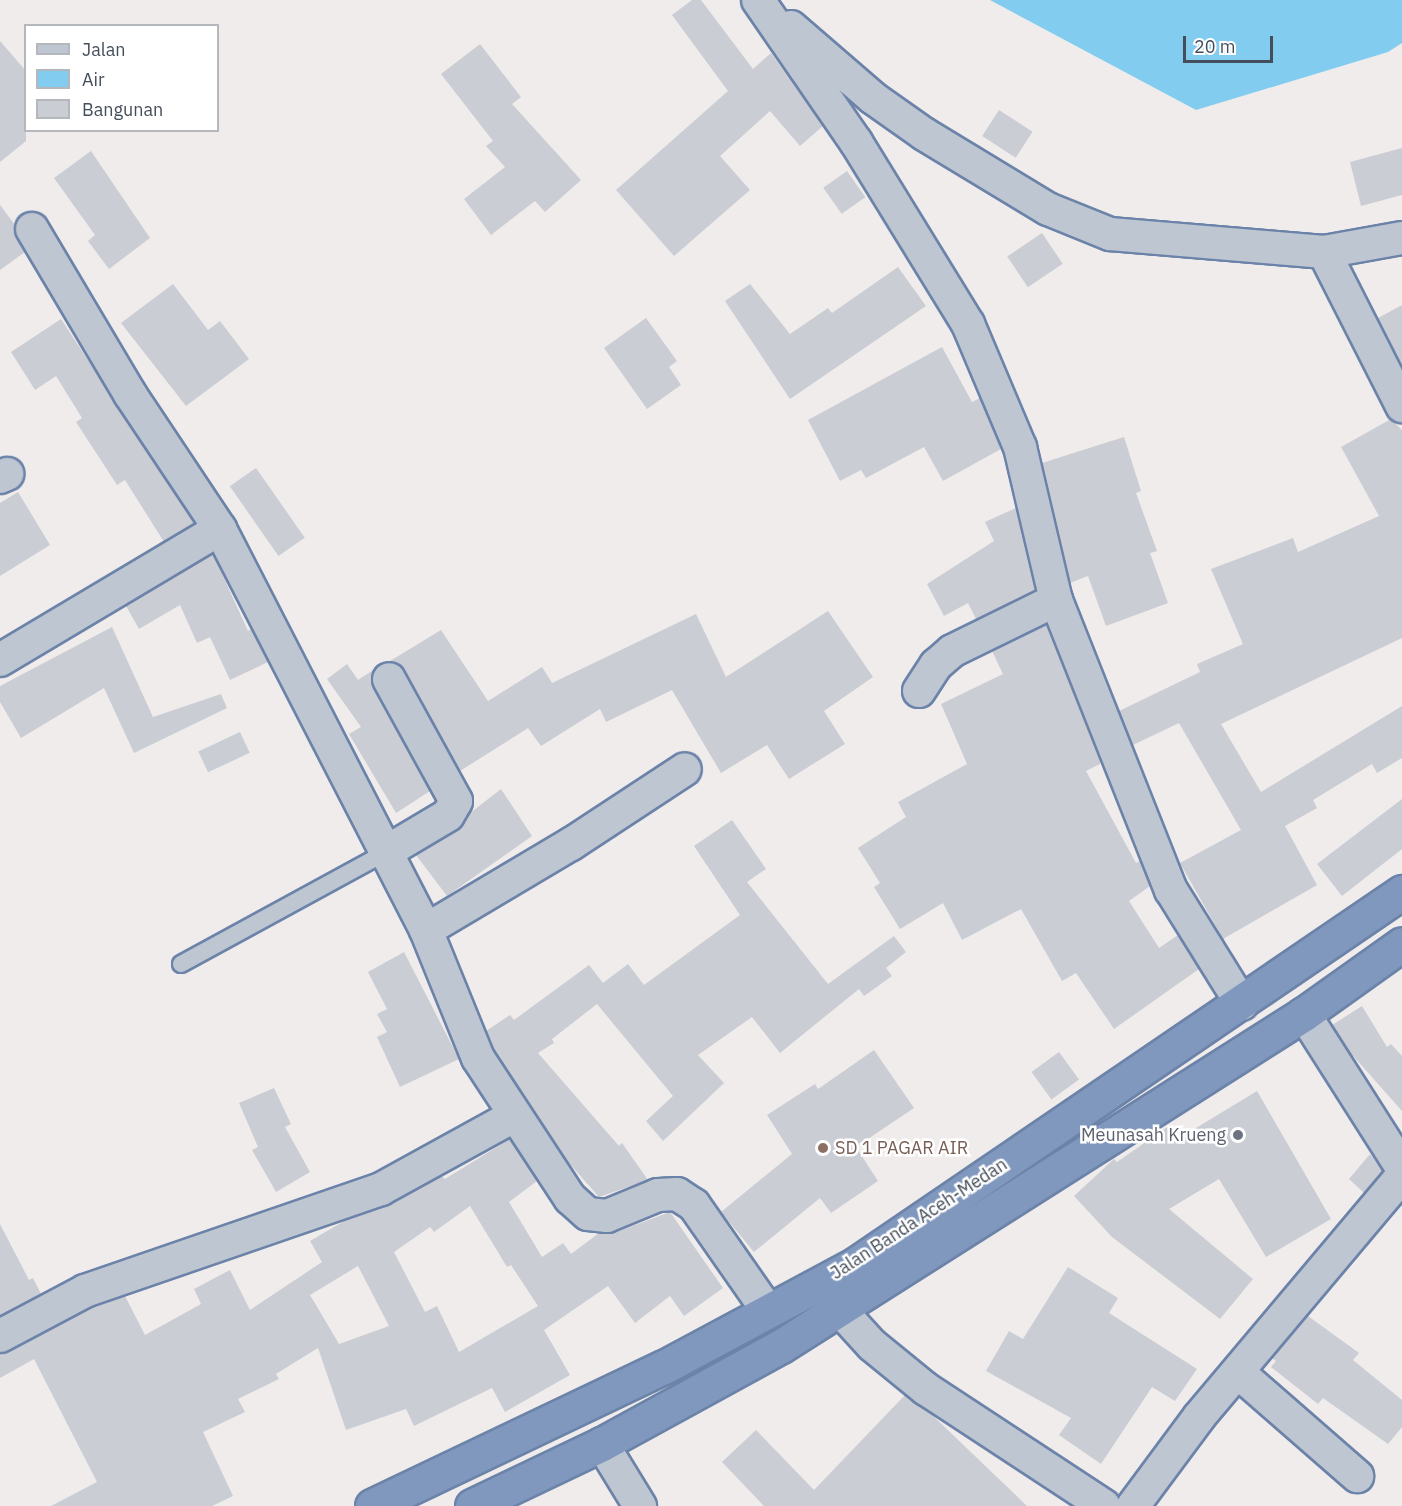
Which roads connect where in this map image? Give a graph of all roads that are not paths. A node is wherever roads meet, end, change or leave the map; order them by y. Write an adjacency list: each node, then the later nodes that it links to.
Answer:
1 (760, 0): 4 (street); 7 (street)
2 (32, 229): 6 (street)
3 (1402, 238): 4 (street)
4 (1324, 252): 5 (street)
5 (1402, 406)
6 (220, 529): 8 (street); 12 (street)
7 (1056, 600): 10 (street); 17 (street)
8 (0, 660)
9 (389, 679): 12 (street)
10 (919, 691)
11 (685, 769): 14 (street)
12 (386, 852): 14 (street); 16 (lane)
13 (1402, 892): 17 (highway, Jalan Banda Aceh-Medan)
14 (426, 930): 19 (street)
15 (1402, 944): 18 (highway, Jalan Banda Aceh-Medan)
16 (181, 964)
17 (1242, 1004): 23 (highway, Jalan Banda Aceh-Medan)
18 (1304, 1014): 20 (street); 22 (highway, Jalan Banda Aceh-Medan)
19 (514, 1116): 23 (street); 24 (street)
20 (1402, 1168)
21 (1402, 1176): 25 (street)
22 (840, 1310): 26 (highway, Jalan Banda Aceh-Medan); 31 (street)
23 (768, 1311): 28 (highway, Jalan Banda Aceh-Medan)
24 (0, 1336)
25 (1239, 1373): 27 (street); 32 (street)
26 (602, 1444): 29 (highway, Jalan Banda Aceh-Medan); 30 (street)
27 (1357, 1476)
28 (372, 1506)
29 (472, 1506)
30 (640, 1506)
31 (1104, 1506)
32 (1133, 1506)

